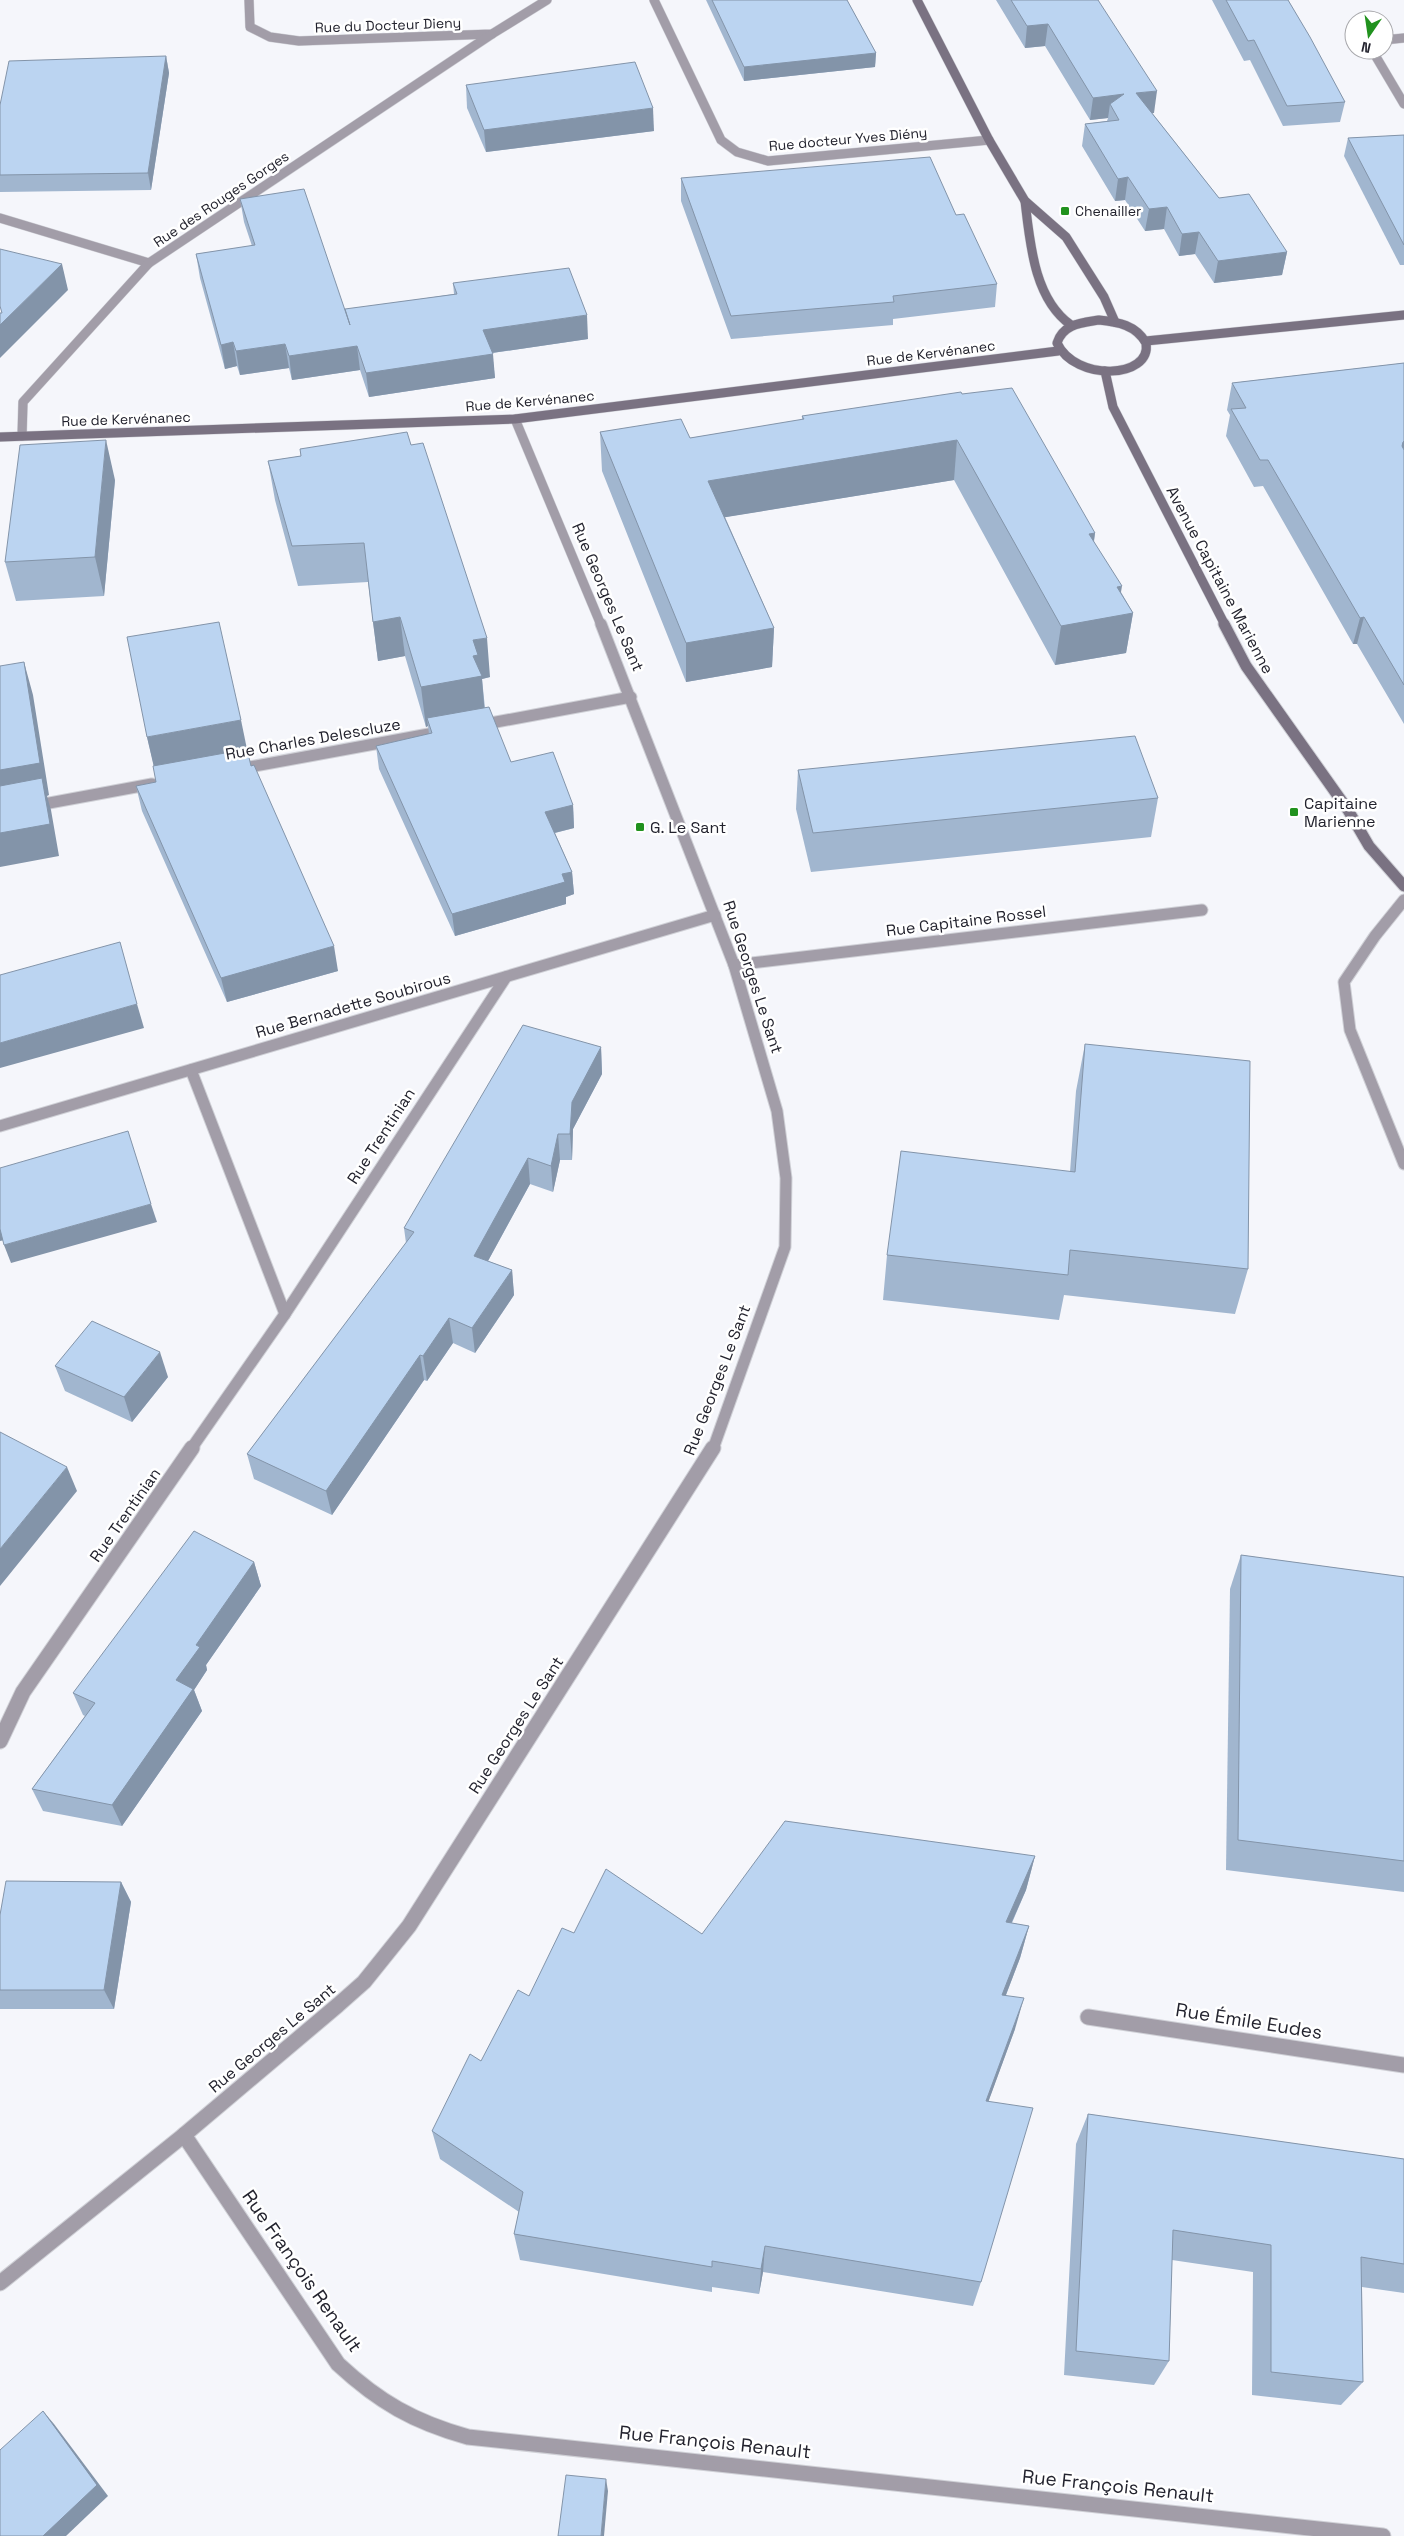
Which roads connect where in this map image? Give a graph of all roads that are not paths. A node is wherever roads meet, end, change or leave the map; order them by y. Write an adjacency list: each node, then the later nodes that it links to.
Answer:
1 (249, 0): 5 (street, Rue du Docteur Dieny)
2 (547, 0): 5 (street)
3 (654, 0): 8 (street, Rue docteur Yves Diény)
4 (917, 0): 8 (street)
5 (492, 34): 11 (street, Rue des Rouges Gorges)
6 (1378, 60): 7 (street)
7 (1404, 104)
8 (989, 140): 9 (street)
9 (1025, 201): 13 (street); 14 (street)
10 (0, 218): 11 (street)
11 (149, 264): 19 (street, Rue des Rouges Gorges)
12 (1404, 315): 15 (street)
13 (1115, 322): 14 (street); 15 (street)
14 (1071, 325): 16 (street)
15 (1146, 341): 17 (street)
16 (1058, 350): 17 (street); 18 (street, Rue de Kervénanec)
17 (1105, 371): 25 (street, Avenue Capitaine Marienne)
18 (515, 419): 19 (street, Rue de Kervénanec); 21 (street, Rue Georges Le Sant)
19 (22, 436): 20 (street, Rue de Kervénanec)
20 (0, 437)
21 (631, 697): 22 (street, Rue Charles Delescluze); 28 (street, Rue Georges Le Sant)
22 (225, 771)
23 (166, 782): 24 (street)
24 (0, 812)
25 (1404, 886)
26 (1404, 900): 33 (street)
27 (1202, 910): 29 (street, Rue Capitaine Rossel)
28 (714, 916): 29 (street, Rue Georges Le Sant); 30 (street, Rue Bernadette Soubirous)
29 (734, 965): 38 (street, Rue Georges Le Sant)
30 (506, 977): 31 (street, Rue Bernadette Soubirous); 34 (street, Rue Trentinian)
31 (191, 1070): 32 (street, Rue Bernadette Soubirous); 34 (street)
32 (0, 1126)
33 (1404, 1164)
34 (286, 1314): 35 (street, Rue Trentinian)
35 (0, 1741)
36 (1088, 2017): 37 (street, Rue Émile Eudes)
37 (1404, 2065)
38 (184, 2135): 39 (street, Rue Georges Le Sant); 40 (street, Rue François Renault)
39 (0, 2283)
40 (1384, 2536)

